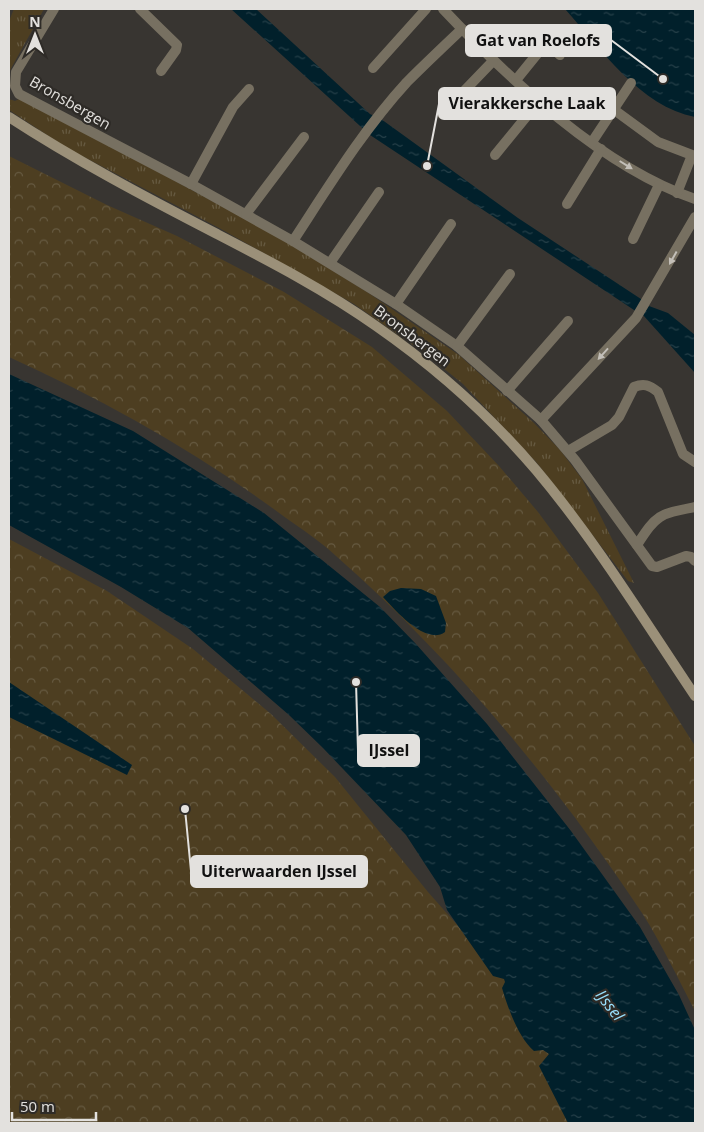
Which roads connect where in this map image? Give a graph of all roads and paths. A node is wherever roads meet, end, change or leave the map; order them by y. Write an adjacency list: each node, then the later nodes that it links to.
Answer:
1 (54, 9): 23 (street, Bronsbergen)
2 (140, 9): 11 (street)
3 (426, 9): 10 (street)
4 (443, 9): 5 (street)
5 (462, 29): 9 (street); 33 (street)
6 (536, 32): 7 (street)
7 (546, 43): 8 (street); 12 (street)
8 (560, 55)
9 (493, 61): 12 (street); 17 (street)
10 (373, 68)
11 (161, 71)
12 (516, 80): 15 (street)
13 (632, 83): 16 (street)
14 (248, 89): 23 (street)
15 (538, 101): 20 (street); 22 (street)
16 (613, 109): 20 (street); 26 (street)
17 (442, 114)
18 (9, 117): 46 (street, Bronsbergen)
19 (304, 137): 29 (street)
20 (592, 142): 21 (street)
21 (601, 149): 24 (street, one-way to 24); 28 (street)
22 (495, 155)
23 (192, 184): 29 (street, Bronsbergen)
24 (659, 186): 26 (street); 32 (street)
25 (379, 192): 34 (street)
26 (677, 193): 27 (street)
27 (695, 199)
28 (567, 204)
29 (246, 214): 33 (street, Bronsbergen)
30 (695, 217): 40 (street, one-way to 40)
31 (451, 224): 36 (street, Bronsbergen)
32 (633, 239)
33 (293, 241): 34 (street, Bronsbergen)
34 (330, 263): 36 (street, Bronsbergen)
35 (510, 274): 38 (street, Bronsbergen)
36 (396, 304): 38 (street, Bronsbergen)
37 (568, 321): 39 (street)
38 (457, 346): 39 (street, Bronsbergen)
39 (508, 391): 40 (street, Bronsbergen)
40 (541, 420): 41 (street, Bronsbergen)
41 (568, 451): 42 (street); 44 (street, Bronsbergen)
42 (695, 462)
43 (695, 507): 44 (street)
44 (637, 545): 45 (street, Bronsbergen)
45 (695, 561)
46 (695, 696)

